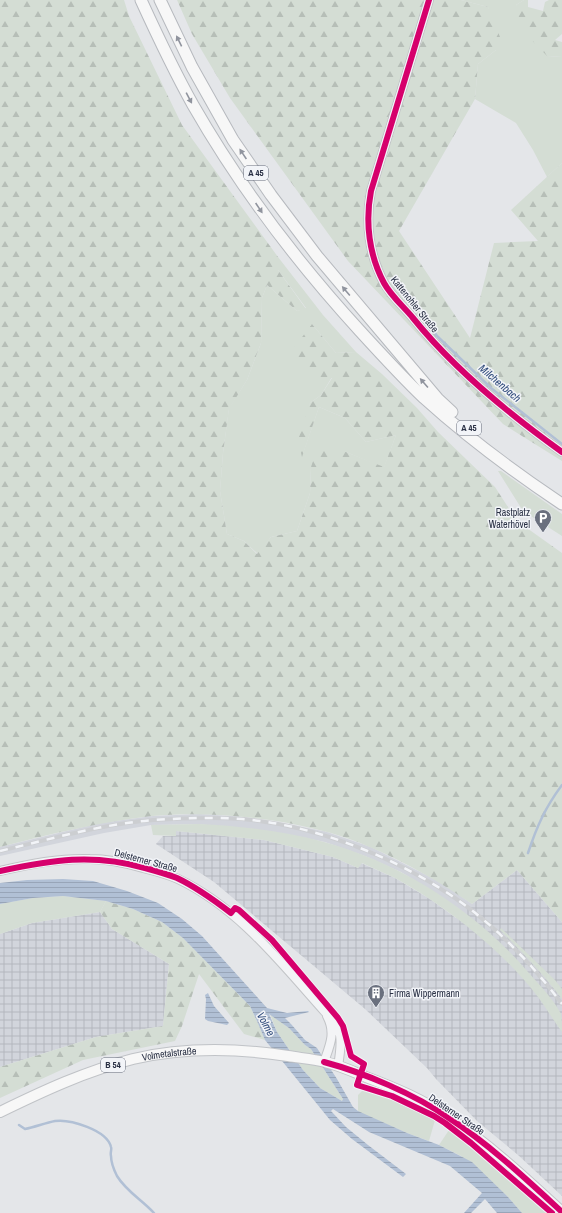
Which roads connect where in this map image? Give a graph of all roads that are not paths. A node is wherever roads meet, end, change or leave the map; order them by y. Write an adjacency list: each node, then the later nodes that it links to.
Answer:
1 (141, 0): 6 (highway, A 45, one-way to 6)
2 (160, 0): 5 (highway, A 45, one-way to 2)
3 (429, 0): 4 (street, Kattenohler Straße)
4 (562, 452)
5 (562, 496)
6 (562, 504)
7 (0, 871): 8 (street, Delsterner Straße)
8 (325, 1012): 9 (street, Delsterner Straße); 10 (street, Delsterner Straße)
9 (324, 1062): 10 (main road, Delsterner Straße / B 54); 11 (main road, Volmetalstraße / B 54)
10 (338, 1066): 12 (main road, Delsterner Straße / B 54)
11 (0, 1112)
12 (562, 1212)

